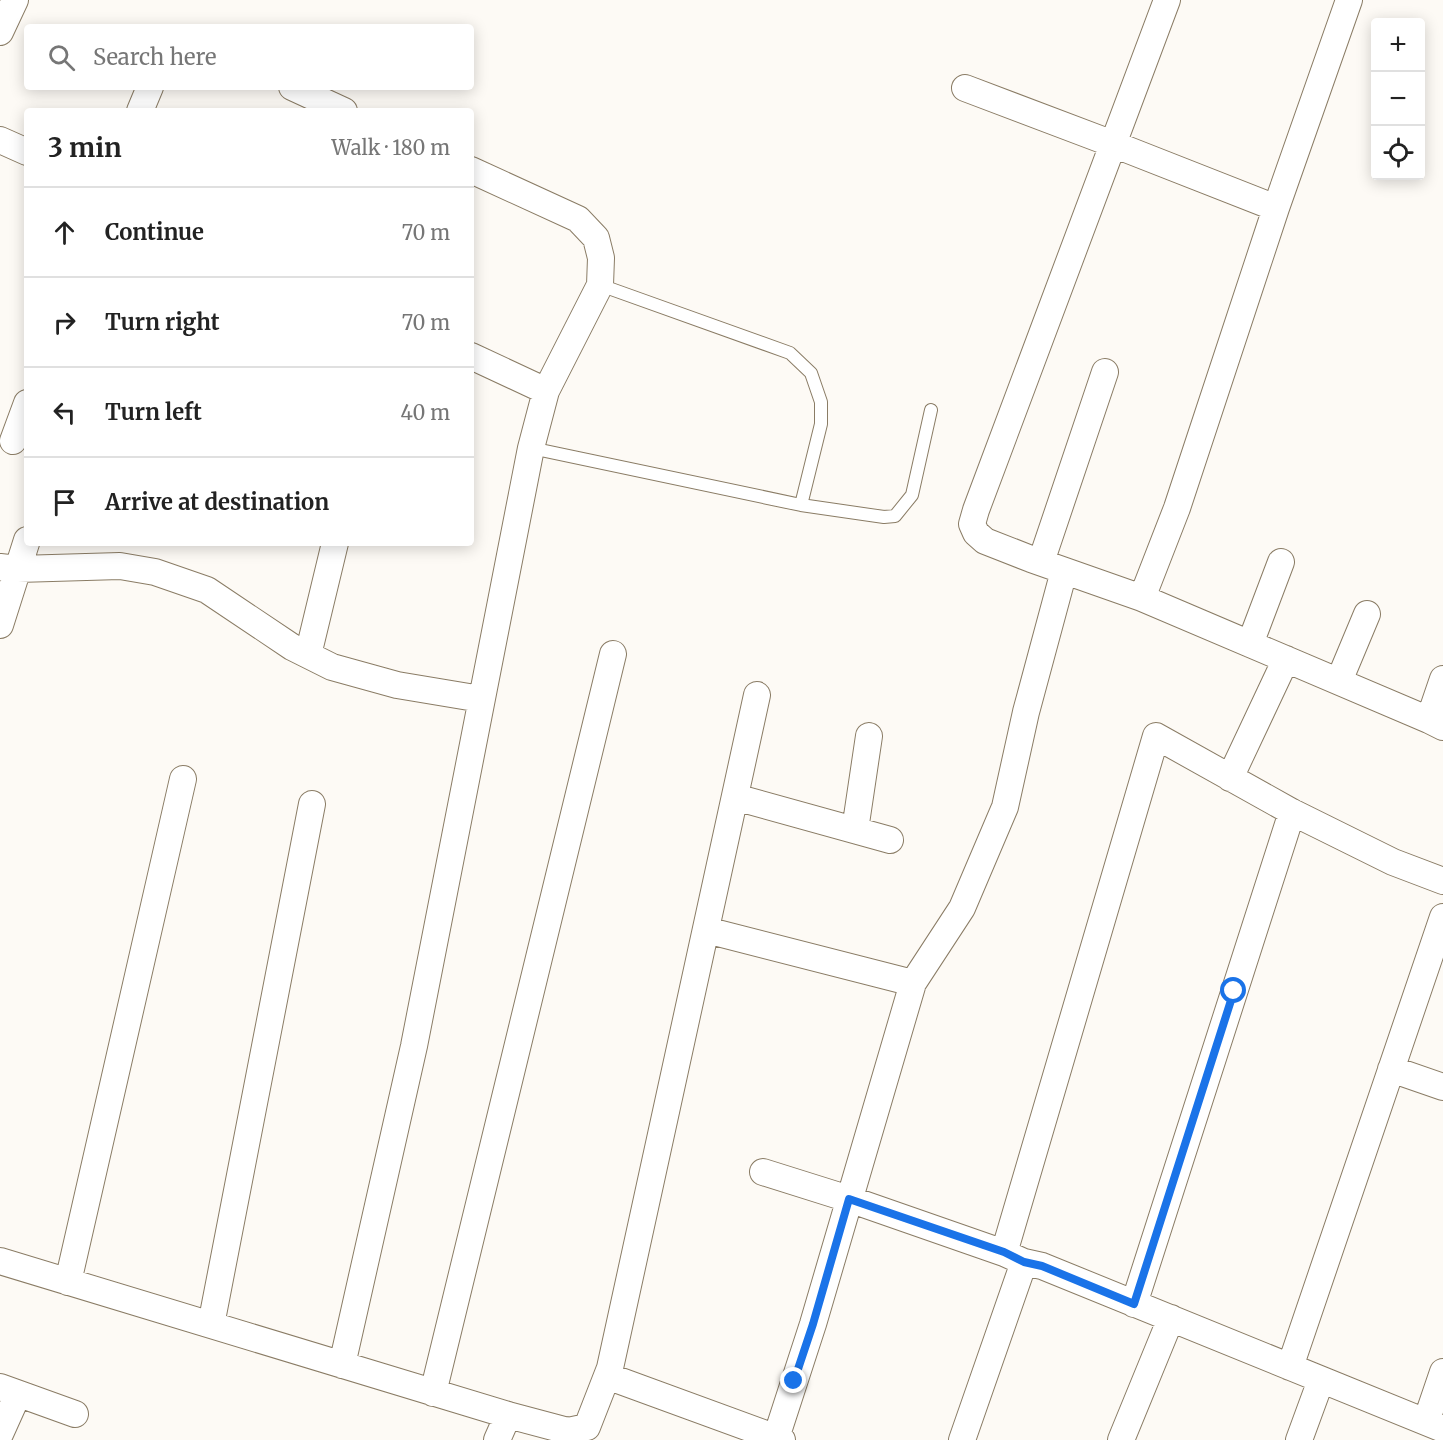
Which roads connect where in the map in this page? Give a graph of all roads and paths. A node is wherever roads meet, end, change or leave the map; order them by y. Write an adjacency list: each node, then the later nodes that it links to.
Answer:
1 (15, 0): 4 (street)
2 (1167, 0): 11 (street)
3 (1349, 0): 14 (street)
4 (0, 32)
5 (965, 88): 11 (street)
6 (149, 90): 8 (street)
7 (298, 90): 9 (street)
8 (141, 108)
9 (338, 108)
10 (0, 140): 12 (street)
11 (1113, 144): 14 (street); 27 (street)
12 (24, 151)
13 (474, 171): 15 (street)
14 (1276, 208): 29 (street)
15 (600, 285): 18 (street); 23 (lane)
16 (474, 357): 18 (street)
17 (1105, 372): 27 (street)
18 (546, 391): 22 (street)
19 (932, 410): 23 (lane)
20 (24, 413): 21 (street)
21 (14, 442)
22 (531, 448): 23 (lane); 39 (street)
23 (801, 505)
24 (24, 545): 28 (street)
25 (335, 546): 34 (street)
26 (1281, 562): 32 (street)
27 (1052, 566): 29 (street); 52 (street)
28 (9, 568): 31 (street); 34 (street)
29 (1142, 598): 32 (street)
30 (1367, 614): 37 (street)
31 (0, 625)
32 (1250, 644): 35 (street)
33 (613, 654): 69 (street)
34 (308, 655): 39 (street)
35 (1286, 659): 37 (street); 42 (street)
36 (1443, 679): 40 (street)
37 (1339, 681): 40 (street)
38 (757, 695): 44 (street)
39 (482, 699): 63 (street)
40 (1436, 723)
41 (869, 736): 47 (street)
42 (1230, 778): 46 (street); 57 (street)
43 (183, 779): 59 (street)
44 (735, 796): 47 (street); 51 (street)
45 (312, 804): 62 (street)
46 (1292, 812): 49 (street); 60 (street)
47 (855, 830): 48 (street)
48 (890, 840)
49 (1443, 881)
50 (1443, 916): 53 (street)
51 (706, 930): 52 (street); 66 (street)
52 (913, 983): 56 (street)
53 (1391, 1069): 54 (street); 64 (street)
54 (1443, 1087)
55 (763, 1172): 56 (street)
56 (849, 1199): 57 (street); 74 (street)
57 (1014, 1257): 60 (street); 76 (street)
58 (0, 1261): 59 (street)
59 (68, 1282): 62 (street)
60 (1134, 1304): 61 (street)
61 (1171, 1318): 64 (street); 77 (street)
62 (211, 1325): 63 (street)
63 (342, 1365): 69 (street)
64 (1290, 1367): 67 (street)
65 (1443, 1372): 72 (street)
66 (607, 1376): 71 (street); 74 (street)
67 (1321, 1380): 72 (street); 78 (street)
68 (9, 1390): 70 (street); 73 (street)
69 (433, 1393): 71 (street)
70 (75, 1414)
71 (508, 1415): 75 (street)
72 (1435, 1425)
73 (0, 1434)
74 (779, 1439)
75 (497, 1440)
76 (962, 1440)
77 (1121, 1440)
78 (1299, 1440)

